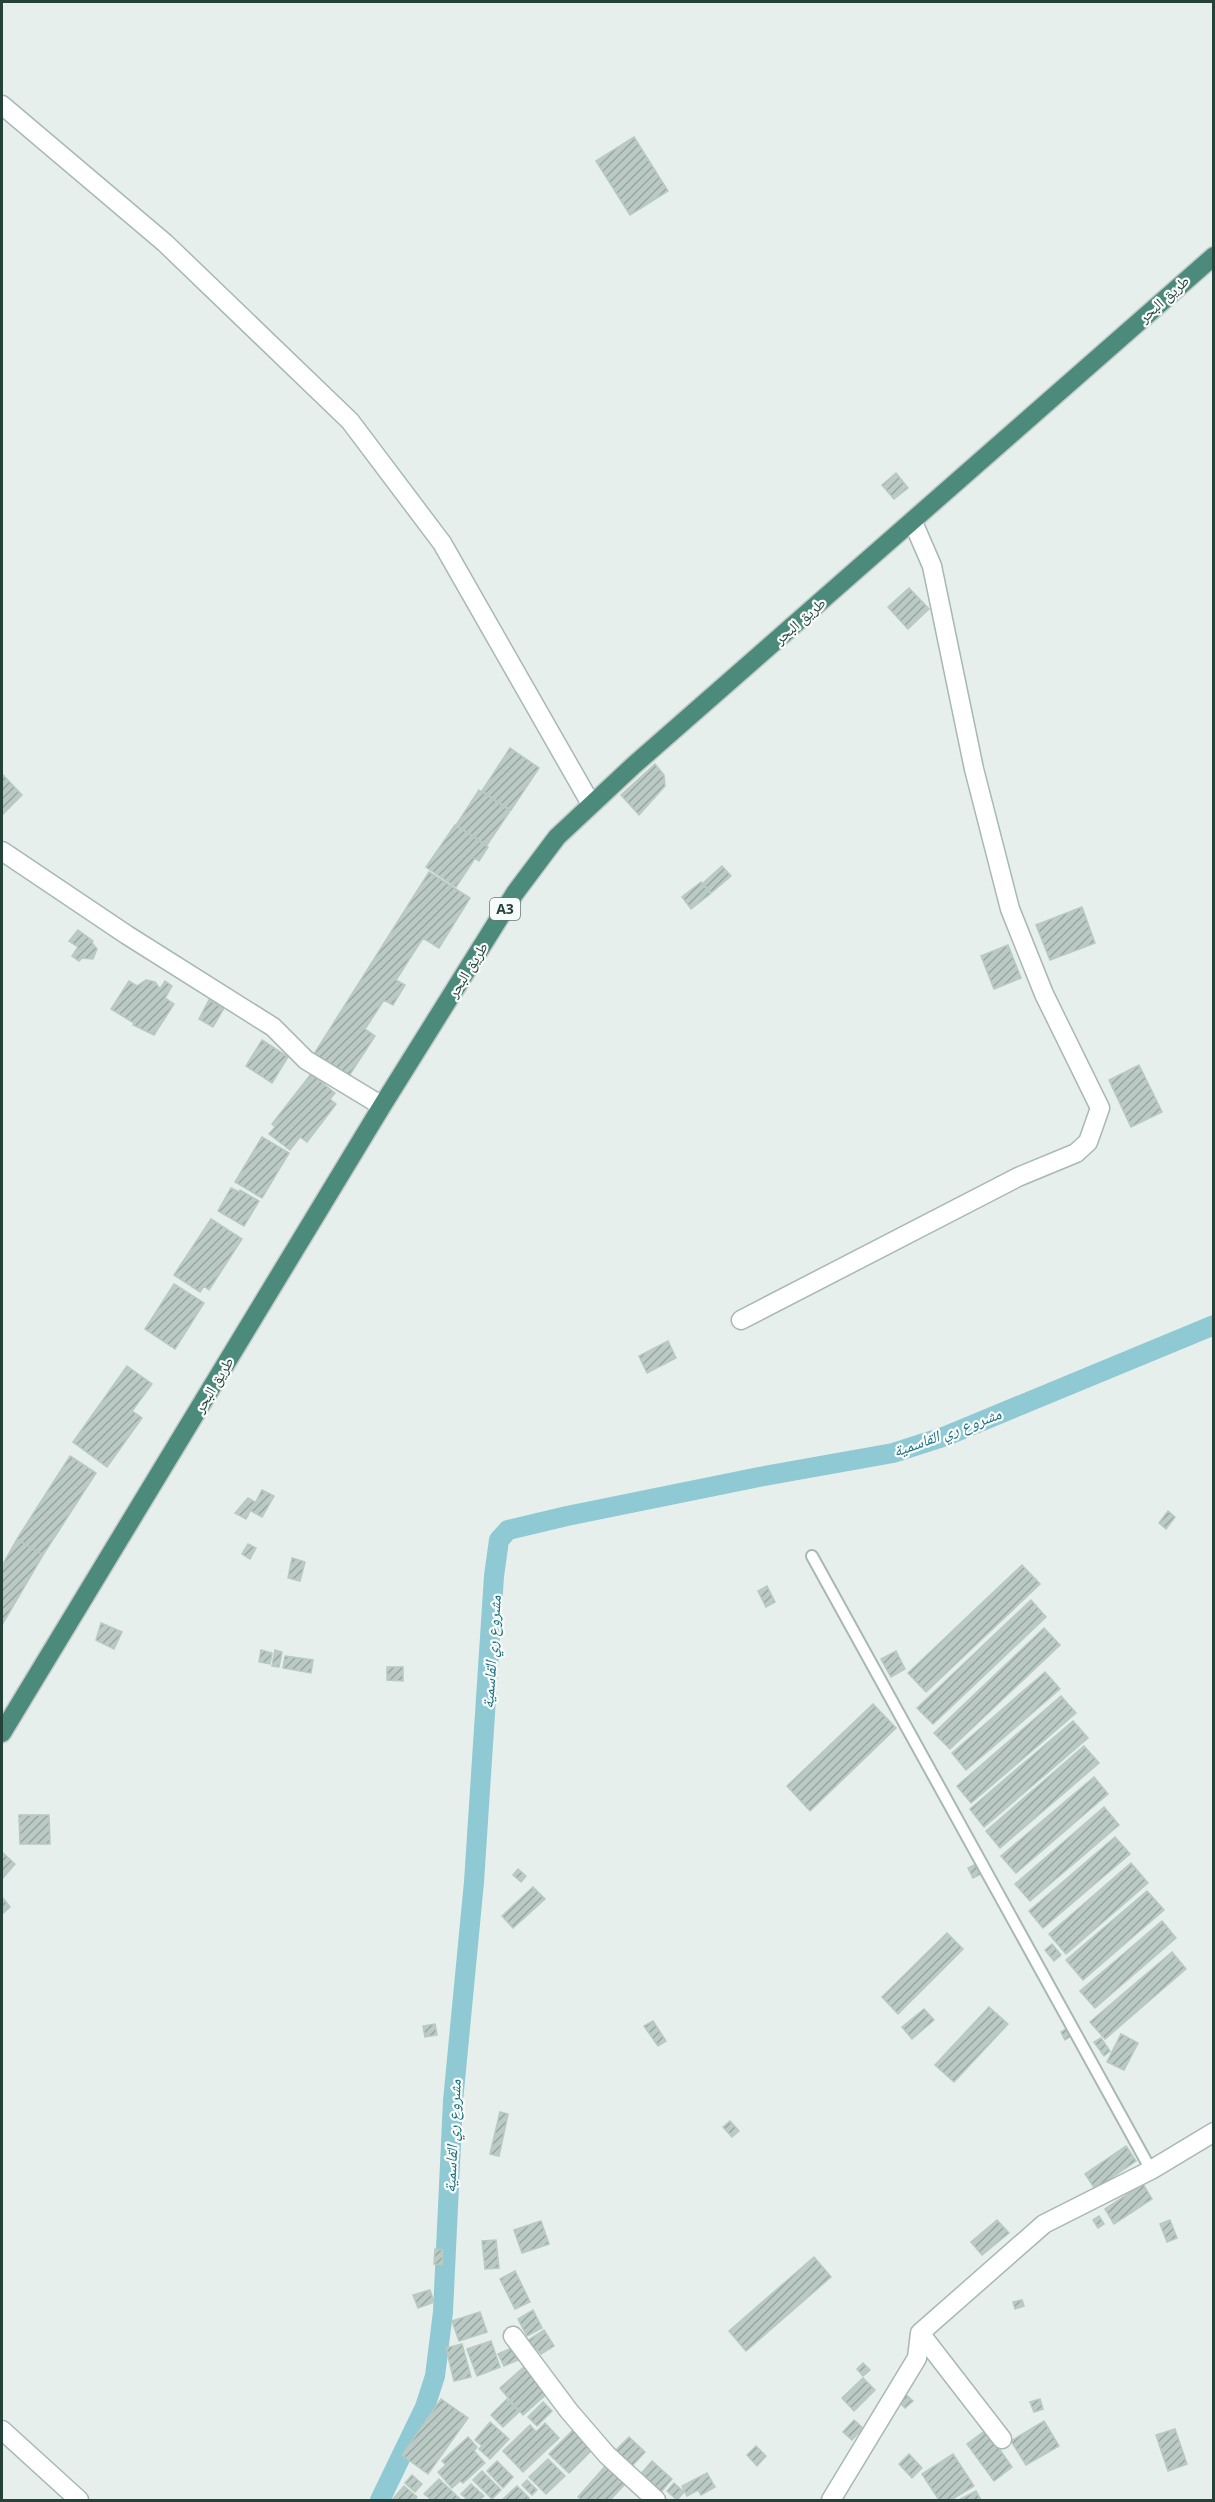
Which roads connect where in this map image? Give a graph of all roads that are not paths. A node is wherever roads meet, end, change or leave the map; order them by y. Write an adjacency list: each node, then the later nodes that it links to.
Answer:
1 (2, 105): 4 (street)
2 (1214, 256): 3 (highway, طريق البحر / A3)
3 (914, 522): 4 (highway, طريق البحر / A3); 7 (street)
4 (591, 804): 6 (highway, طريق البحر / A3)
5 (2, 851): 6 (street)
6 (382, 1106): 9 (highway, طريق البحر / A3)
7 (741, 1320)
8 (812, 1556): 11 (lane)
9 (2, 1733)
10 (1214, 2132): 11 (street)
11 (1151, 2170): 12 (street)
12 (920, 2333): 15 (street); 18 (street)
13 (513, 2336): 17 (street)
14 (2, 2430): 16 (street)
15 (1002, 2439)
16 (79, 2500)
17 (656, 2500)
18 (831, 2500)

